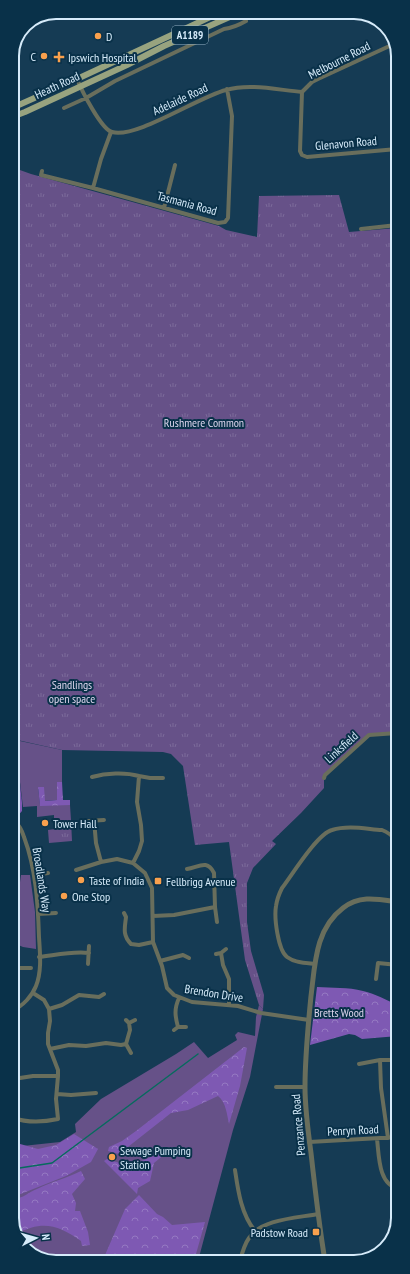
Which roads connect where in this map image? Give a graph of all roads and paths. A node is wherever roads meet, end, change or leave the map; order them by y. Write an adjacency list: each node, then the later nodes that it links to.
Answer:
1 (205, 19): 5 (main road, Heath Road / A1189)
2 (228, 19): 6 (main road, Heath Road / A1189)
3 (245, 19): 9 (street, Heath Road)
4 (390, 46): 8 (street, Melbourne Road)
5 (77, 79): 6 (street); 10 (main road, Heath Road)
6 (80, 86): 9 (street); 12 (main road, Heath Road / A1189)
7 (227, 89): 8 (street, Adelaide Road); 13 (street, Adelaide Road); 19 (street, Tasmania Road)
8 (302, 92): 15 (street, Melbourne Road)
9 (86, 98): 11 (street); 13 (street)
10 (19, 105)
11 (64, 108)
12 (19, 114)
13 (111, 132): 18 (street)
14 (391, 150): 15 (street, Glenavon Road)
15 (300, 151)
16 (175, 165): 19 (street)
17 (42, 171): 18 (street, Tasmania Road)
18 (93, 188): 19 (street, Tasmania Road)
19 (164, 208)
20 (391, 226): 21 (street)
21 (361, 229)
22 (391, 733): 28 (street, Linksfield)
23 (156, 772): 26 (street)
24 (92, 776): 25 (street)
25 (139, 776): 26 (street); 35 (street)
26 (156, 778): 27 (street)
27 (164, 778)
28 (324, 778)
29 (94, 820): 30 (street); 31 (street); 34 (street)
30 (104, 820)
31 (86, 821)
32 (19, 828): 39 (street, Broadlands Way)
33 (391, 836): 59 (street)
34 (101, 862): 35 (street); 37 (street)
35 (133, 863): 45 (street, Brendon Drive)
36 (184, 864): 41 (street)
37 (76, 870)
38 (48, 873): 39 (street)
39 (34, 875): 44 (street, Broadlands Way)
40 (391, 901): 59 (street, Penzance Road)
41 (215, 907): 45 (street); 48 (street)
42 (56, 913): 44 (street)
43 (124, 913): 46 (street)
44 (38, 914): 55 (street, Broadlands Way)
45 (153, 916): 49 (street, Brendon Drive)
46 (126, 920): 47 (street); 49 (street)
47 (131, 920)
48 (217, 922)
49 (154, 942): 57 (street, Brendon Drive)
50 (89, 946): 52 (street)
51 (226, 949): 53 (street)
52 (89, 953): 55 (street); 58 (street)
53 (221, 953): 54 (street); 67 (street)
54 (216, 954)
55 (39, 957): 64 (street, Broadlands Way)
56 (189, 958): 57 (street)
57 (160, 961): 66 (street, Brendon Drive)
58 (88, 964)
59 (315, 964): 71 (street, Penzance Road)
60 (391, 964): 63 (street)
61 (19, 968): 62 (street)
62 (31, 968)
63 (376, 979)
64 (33, 993): 68 (street, Broadlands Way); 69 (street)
65 (104, 994): 69 (street)
66 (179, 998): 67 (street, Brendon Drive); 73 (street)
67 (229, 1005): 71 (street, Brendon Drive)
68 (19, 1006)
69 (49, 1009): 76 (street)
70 (135, 1020): 75 (street)
71 (309, 1020): 83 (street, Penzance Road)
72 (186, 1026): 73 (street)
73 (178, 1027): 74 (street)
74 (174, 1030)
75 (126, 1044): 76 (street); 77 (street)
76 (50, 1049): 81 (street)
77 (131, 1053)
78 (380, 1060): 79 (street); 80 (street); 88 (street)
79 (391, 1060)
80 (359, 1064)
81 (58, 1076): 82 (street); 86 (street)
82 (19, 1078)
83 (305, 1087): 84 (street); 91 (street, Penzance Road)
84 (276, 1088)
85 (96, 1093): 86 (street)
86 (56, 1094): 87 (street)
87 (19, 1120)
88 (388, 1138): 89 (street, Penryn Road); 90 (street, Penryn Road)
89 (391, 1138)
90 (377, 1139): 91 (street, Penryn Road); 93 (street)
91 (309, 1142): 94 (street, Penzance Road)
92 (235, 1170): 95 (street)
93 (391, 1185)
94 (318, 1214): 95 (street); 97 (street, Penzance Road)
95 (254, 1231): 96 (street)
96 (242, 1255)
97 (324, 1255)

